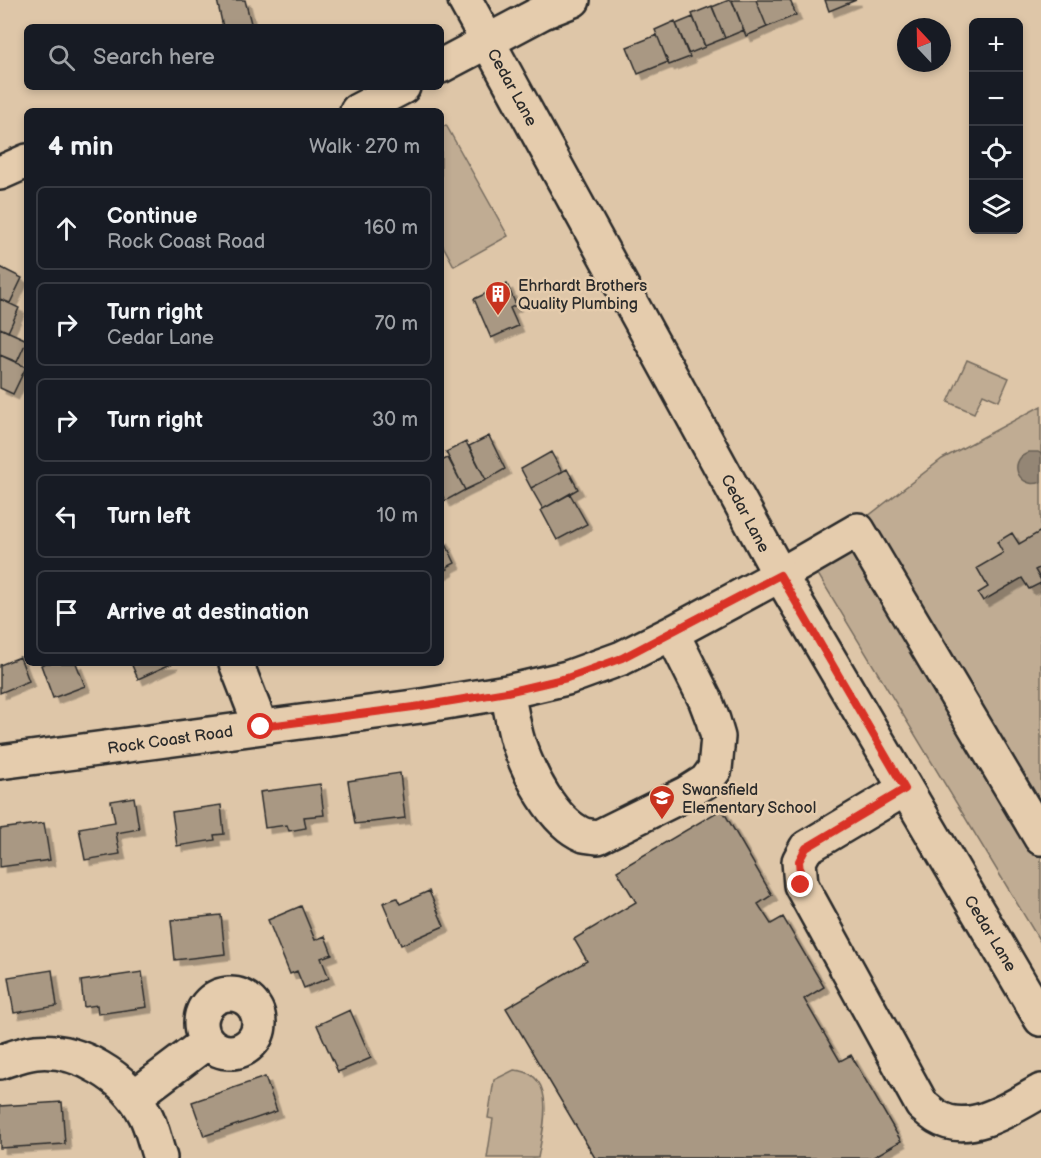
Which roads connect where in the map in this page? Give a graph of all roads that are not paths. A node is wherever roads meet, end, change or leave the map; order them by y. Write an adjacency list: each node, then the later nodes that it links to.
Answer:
1 (465, 0): 4 (street, Cedar Lane)
2 (573, 0): 3 (street)
3 (540, 6): 4 (street)
4 (488, 40): 5 (street); 10 (street, Cedar Lane)
5 (444, 64)
6 (397, 90): 7 (street)
7 (363, 108)
8 (24, 161): 9 (street)
9 (0, 173)
10 (780, 575): 11 (street, Rock Coast Road); 16 (street, Cedar Lane); 17 (street, Rock Coast Road)
11 (672, 633): 13 (street, Rock Coast Road); 13 (street)
12 (237, 666): 14 (street)
13 (507, 692): 14 (street, Rock Coast Road)
14 (261, 727): 15 (street, Rock Coast Road)
15 (0, 762)
16 (905, 789): 18 (street, Cedar Lane); 22 (street)
17 (1041, 838)
18 (1033, 985): 19 (street, Cedar Lane)
19 (1041, 1019)
20 (207, 1042): 23 (street)
21 (0, 1062): 23 (street)
22 (1041, 1091)
23 (134, 1097): 24 (street)
24 (160, 1158)

